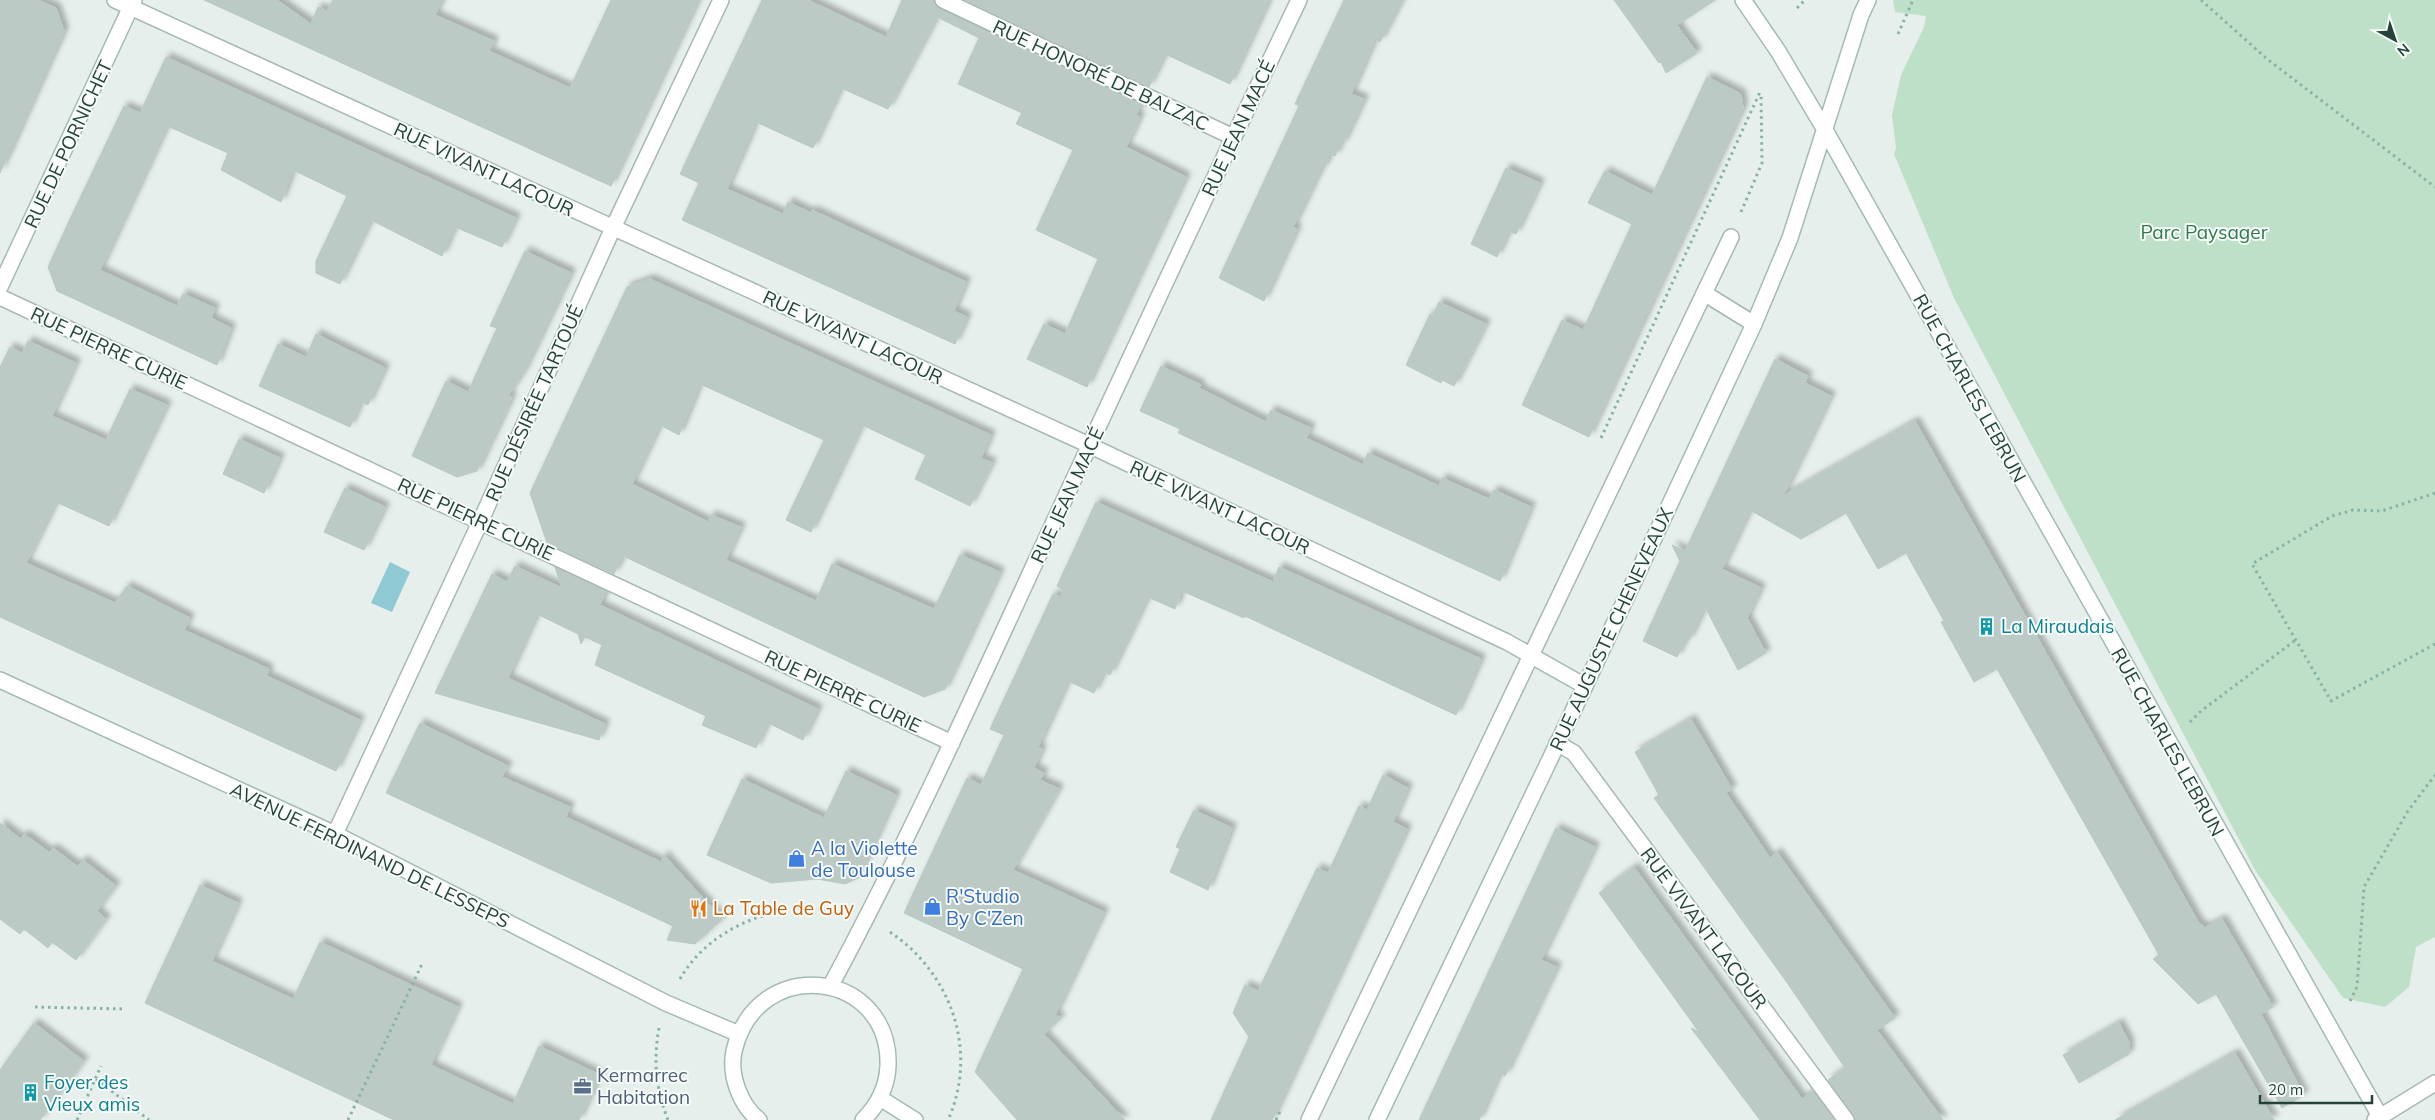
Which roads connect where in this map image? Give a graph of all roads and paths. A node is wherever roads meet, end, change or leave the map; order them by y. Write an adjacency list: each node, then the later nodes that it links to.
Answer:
1 (115, 0): 10 (street, RUE VIVANT LACOUR)
2 (721, 0): 16 (street, RUE DÉSIRÉE TARTOUÉ)
3 (943, 0): 14 (street, RUE HONORÉ DE BALZAC)
4 (1299, 0): 14 (street, RUE JEAN MACÉ)
5 (1743, 0): 13 (street, RUE CHARLES LEBRUN)
6 (1804, 0): 11 (path)
7 (1868, 0): 13 (street, RUE AUGUSTE CHENEVEAUX)
8 (1913, 0): 12 (path)
9 (2201, 0): 15 (path)
10 (133, 4): 16 (street, RUE VIVANT LACOUR); 18 (street, RUE DE PORNICHET)
11 (1797, 8)
12 (1898, 34)
13 (1825, 130): 21 (street, RUE AUGUSTE CHENEVEAUX); 46 (street, RUE CHARLES LEBRUN)
14 (1233, 137): 23 (street, RUE JEAN MACÉ)
15 (2435, 187)
16 (613, 228): 23 (street, RUE VIVANT LACOUR); 25 (street, RUE DÉSIRÉE TARTOUÉ)
17 (1731, 237): 19 (street); 22 (path)
18 (0, 287)
19 (1704, 293): 21 (street); 28 (street)
20 (0, 296): 25 (street, RUE PIERRE CURIE)
21 (1754, 324): 30 (street, RUE AUGUSTE CHENEVEAUX)
22 (1599, 443)
23 (1089, 446): 28 (street, RUE VIVANT LACOUR); 32 (street, RUE JEAN MACÉ)
24 (2435, 493): 26 (path)
25 (481, 520): 32 (street, RUE PIERRE CURIE); 35 (street, RUE DÉSIRÉE TARTOUÉ)
26 (2297, 639): 27 (path); 31 (path)
27 (2435, 644)
28 (1530, 655): 30 (street, RUE VIVANT LACOUR); 53 (street)
29 (0, 680): 35 (street, AVENUE FERDINAND DE LESSEPS)
30 (1585, 686): 33 (street, RUE AUGUSTE CHENEVEAUX)
31 (2201, 711)
32 (952, 743): 37 (street, RUE JEAN MACÉ)
33 (1557, 743): 54 (street, RUE AUGUSTE CHENEVEAUX); 55 (street, RUE VIVANT LACOUR)
34 (2435, 775): 38 (path)
35 (334, 834): 41 (street, AVENUE FERDINAND DE LESSEPS)
36 (422, 962): 49 (path)
37 (830, 987): 41 (street); 45 (street)
38 (2350, 1001)
39 (34, 1007): 40 (path)
40 (126, 1010)
41 (738, 1034): 50 (street)
42 (101, 1066): 43 (path)
43 (96, 1079): 47 (path); 48 (path)
44 (2435, 1083): 46 (street)
45 (880, 1098): 51 (street); 52 (street)
46 (2379, 1119)
47 (77, 1120)
48 (149, 1120)
49 (348, 1120)
50 (759, 1120)
51 (863, 1120)
52 (915, 1120)
53 (1309, 1120)
54 (1377, 1120)
55 (1846, 1120)

